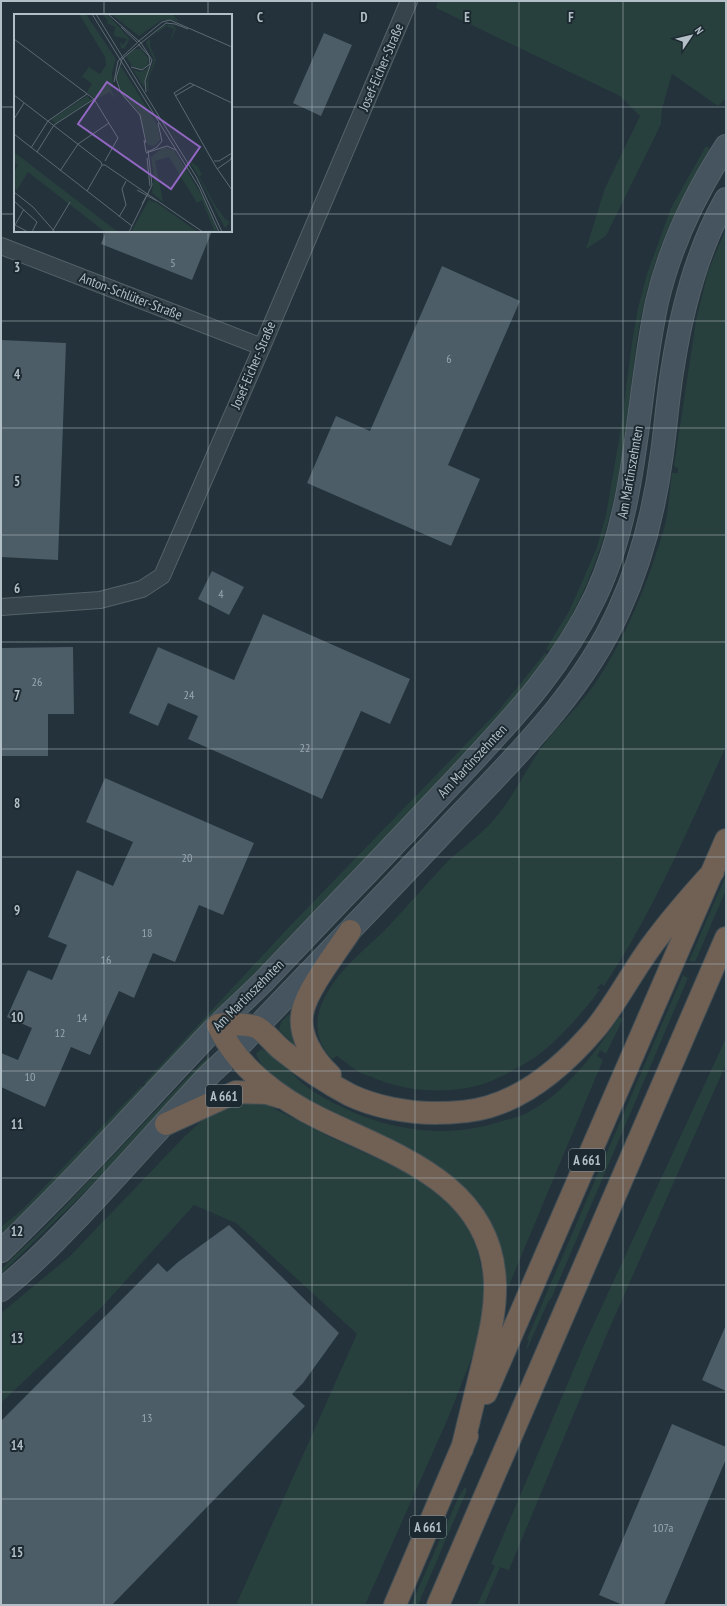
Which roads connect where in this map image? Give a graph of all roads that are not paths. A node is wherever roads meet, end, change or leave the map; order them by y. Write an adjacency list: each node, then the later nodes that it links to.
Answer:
1 (409, 1): 5 (street, Josef-Eicher-Straße)
2 (726, 146): 11 (main road, Am Martinszehnten)
3 (726, 199): 9 (main road, Am Martinszehnten)
4 (1, 246): 5 (street, Anton-Schlüter-Straße)
5 (262, 347): 6 (street, Josef-Eicher-Straße)
6 (1, 607)
7 (726, 840): 8 (highway, A 661)
8 (713, 872): 14 (highway, A 661); 19 (highway, A 661)
9 (350, 931): 12 (main road, Am Martinszehnten); 14 (highway, A 661)
10 (726, 938): 21 (highway, A 661)
11 (218, 1025): 12 (highway); 13 (highway, A 661); 17 (main road, Am Martinszehnten)
12 (256, 1027): 13 (main road, Am Martinszehnten); 14 (highway, A 661)
13 (233, 1052): 15 (highway, A 661); 16 (main road, Am Martinszehnten)
14 (351, 1095)
15 (286, 1099): 16 (highway, A 661); 19 (highway, A 661)
16 (166, 1124): 18 (main road, Am Martinszehnten)
17 (1, 1251)
18 (1, 1290)
19 (462, 1449): 20 (highway, A 661)
20 (395, 1605)
21 (438, 1605)

